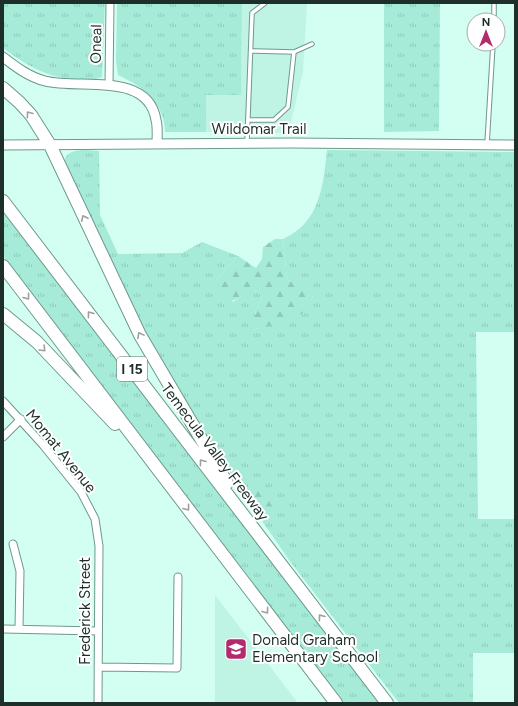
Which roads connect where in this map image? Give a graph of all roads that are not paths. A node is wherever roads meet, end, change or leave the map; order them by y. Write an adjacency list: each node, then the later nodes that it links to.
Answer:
1 (110, 3): 8 (street, Oneal)
2 (265, 3): 4 (lane)
3 (312, 44): 5 (lane)
4 (250, 51): 5 (lane); 10 (lane)
5 (294, 52): 10 (lane)
6 (493, 52): 15 (lane)
7 (3, 57): 8 (main road)
8 (109, 85): 12 (main road)
9 (3, 88): 14 (highway, one-way to 9)
10 (248, 120): 11 (lane)
11 (247, 143): 12 (main road, Wildomar Trail); 15 (main road, Wildomar Trail)
12 (157, 144): 14 (main road, Wildomar Trail)
13 (3, 145): 14 (main road, Wildomar Trail)
14 (50, 145): 25 (highway, one-way to 14)
15 (487, 145): 16 (main road, Wildomar Trail)
16 (515, 145)
17 (3, 201): 25 (highway, Temecula Valley Freeway / I 15, one-way to 17)
18 (3, 266): 23 (highway, I 15, one-way to 23)
19 (3, 314): 23 (highway, one-way to 23)
20 (3, 401): 21 (street, Momat Avenue)
21 (21, 419): 22 (street); 24 (street, Momat Avenue)
22 (3, 437)
23 (155, 466): 33 (highway, I 15, one-way to 33)
24 (95, 519): 30 (street, Frederick Street)
25 (260, 537): 34 (highway, Temecula Valley Freeway / I 15, one-way to 25)
26 (13, 544): 29 (street)
27 (178, 577): 31 (street)
28 (3, 629): 29 (street)
29 (19, 629): 30 (street)
30 (98, 631): 31 (street, Frederick Street)
31 (98, 667): 32 (street, Frederick Street)
32 (98, 703)
33 (336, 703)
34 (387, 703)

